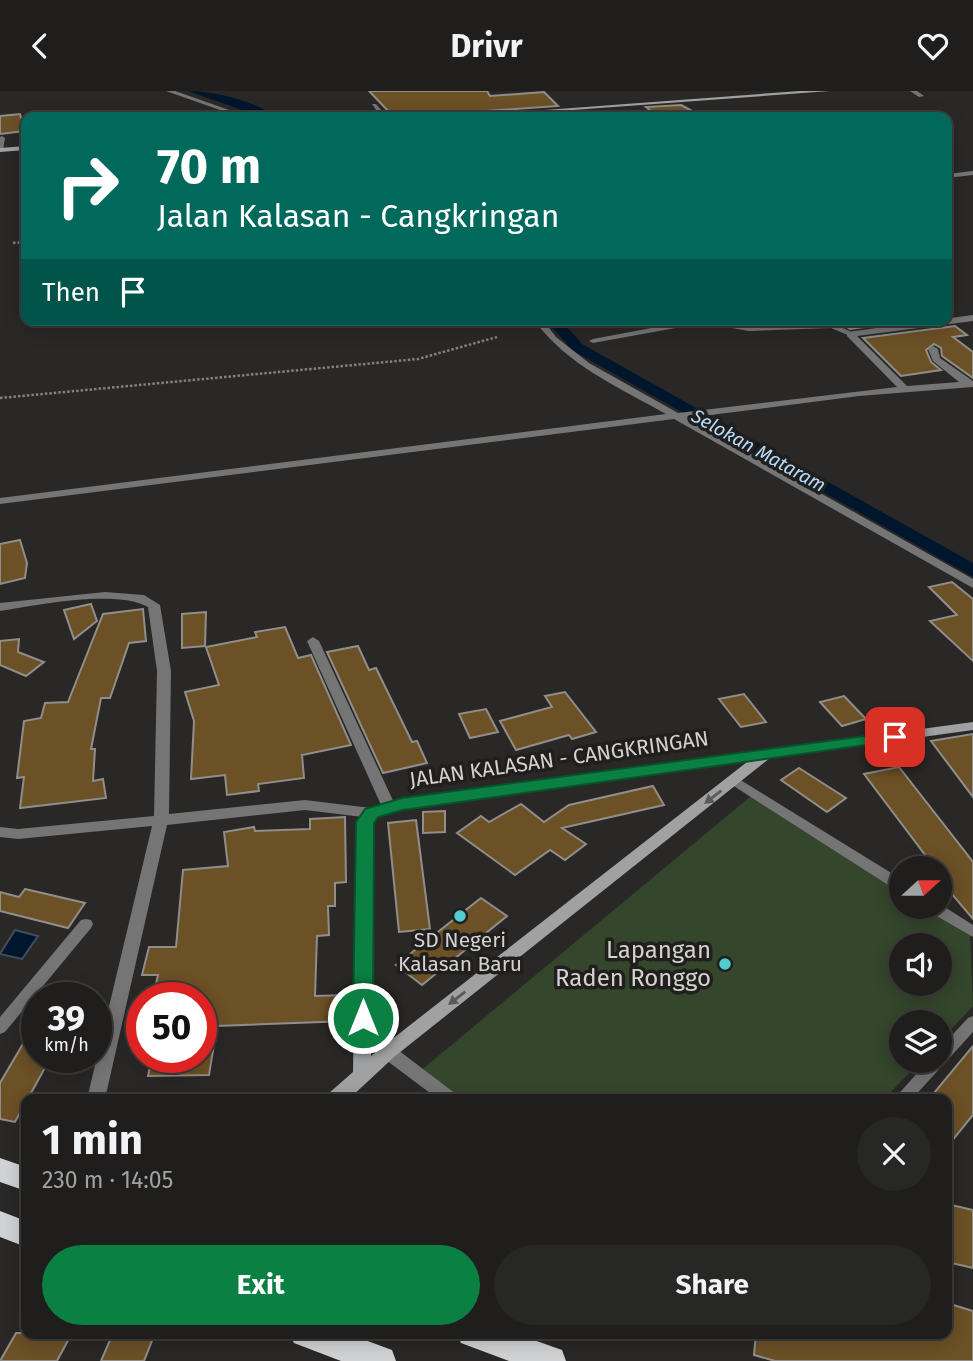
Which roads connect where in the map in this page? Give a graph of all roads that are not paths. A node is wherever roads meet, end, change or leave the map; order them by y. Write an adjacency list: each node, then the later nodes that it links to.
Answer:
1 (169, 91): 6 (street)
2 (827, 91): 8 (main road)
3 (913, 91): 4 (lane)
4 (921, 96)
5 (374, 105): 7 (lane)
6 (231, 112)
7 (380, 112)
8 (526, 112)
9 (2, 138): 11 (lane)
10 (21, 148): 11 (main road)
11 (0, 150)
12 (973, 173): 13 (lane)
13 (952, 175)
14 (973, 318): 15 (street)
15 (952, 321)
16 (543, 326): 27 (street)
17 (676, 326): 23 (lane)
18 (732, 326): 20 (lane)
19 (832, 326): 22 (lane)
20 (832, 326)
21 (912, 326): 22 (street)
22 (850, 334): 26 (street)
23 (593, 341)
24 (933, 349): 25 (street)
25 (970, 384): 26 (street)
26 (903, 388): 27 (street)
27 (684, 416): 28 (street); 29 (street)
28 (0, 501)
29 (973, 584)
30 (0, 607): 37 (street)
31 (313, 641): 35 (street)
32 (973, 726): 33 (main road, JALAN KALASAN - CANGKRINGAN)
33 (766, 754): 34 (main road); 35 (main road, JALAN KALASAN - CANGKRINGAN)
34 (734, 780): 39 (lane); 46 (main road, one-way to 46)
35 (389, 807): 36 (main road, JALAN KALASAN - CANGKRINGAN)
36 (372, 813): 37 (street); 48 (main road)
37 (161, 819): 38 (street); 49 (street)
38 (0, 832)
39 (889, 878)
40 (952, 919): 42 (lane)
41 (86, 924): 44 (lane)
42 (973, 932)
43 (973, 1022): 45 (lane)
44 (0, 1028)
45 (952, 1045)
46 (388, 1052): 48 (main road); 51 (lane)
47 (926, 1073): 52 (lane)
48 (362, 1074): 50 (main road)
49 (97, 1094)
50 (341, 1094)
51 (443, 1094)
52 (907, 1094)
53 (0, 1170): 54 (highway)
54 (21, 1177)
55 (0, 1224): 56 (highway)
56 (21, 1232)
57 (320, 1339): 59 (highway)
58 (488, 1339): 60 (highway)
59 (381, 1361)
60 (551, 1361)

